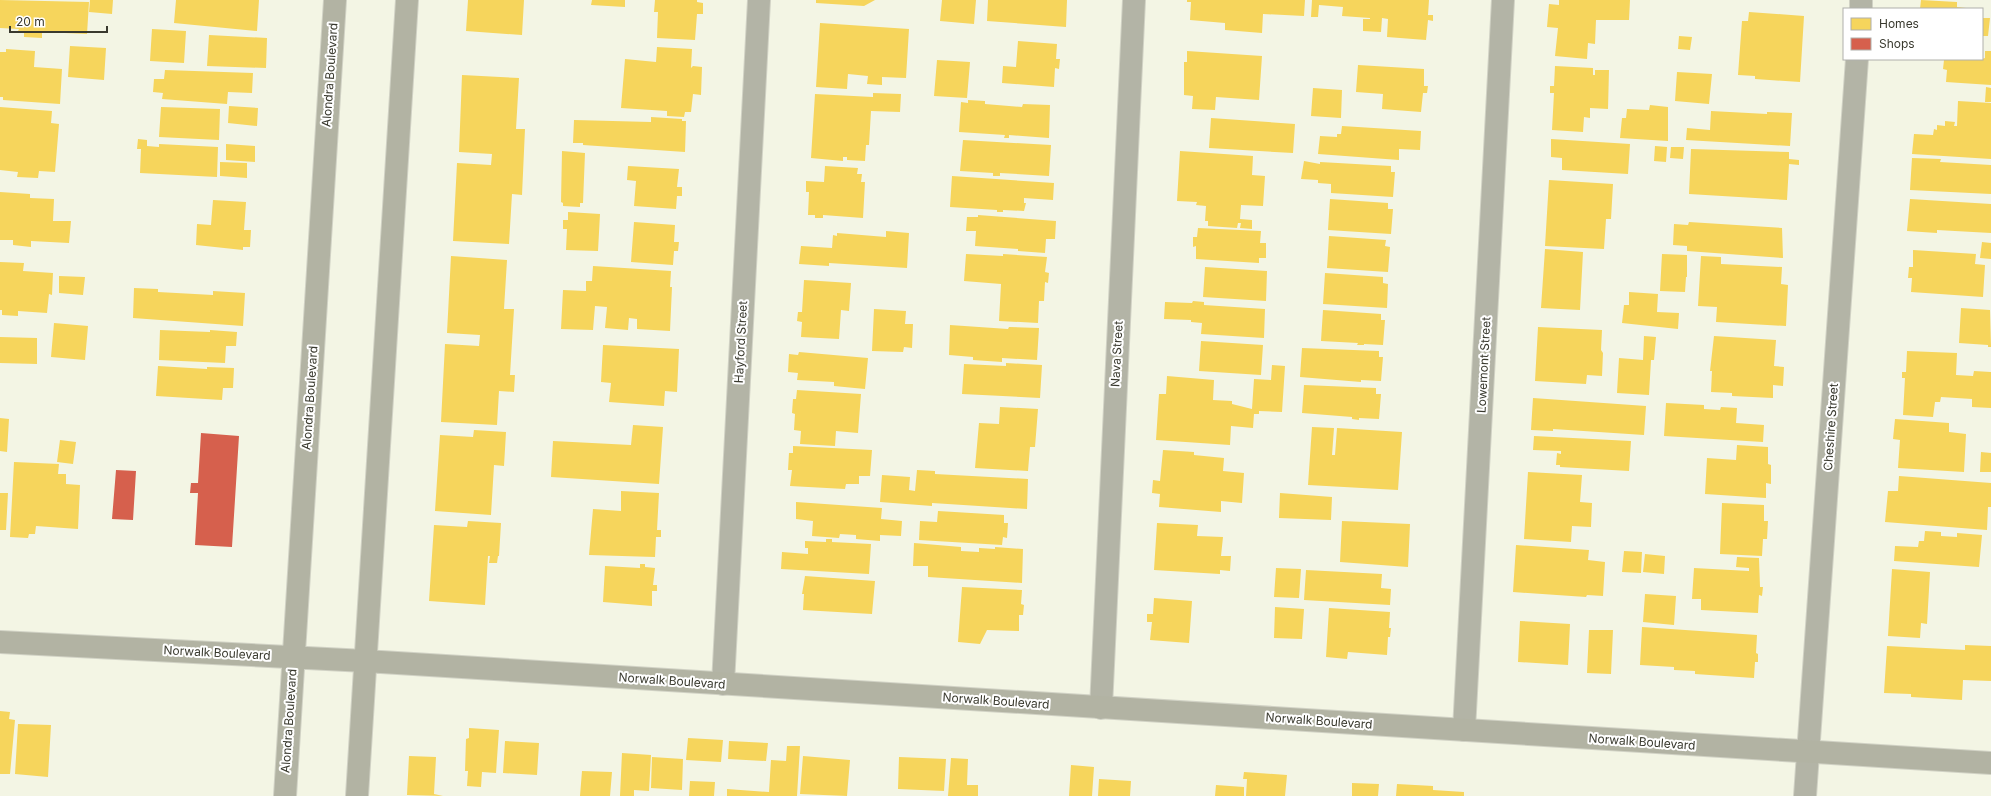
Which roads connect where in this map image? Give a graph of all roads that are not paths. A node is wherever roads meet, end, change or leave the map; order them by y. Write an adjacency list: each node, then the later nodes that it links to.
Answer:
1 (335, 0): 8 (street, Alondra Boulevard)
2 (407, 0): 9 (street)
3 (759, 0): 10 (street, Hayford Street)
4 (1134, 0): 11 (street, Nava Street)
5 (1503, 0): 12 (street, Lowemont Street)
6 (1857, 60): 13 (street, Cheshire Street)
7 (0, 642): 8 (street, Norwalk Boulevard)
8 (293, 657): 9 (street, Norwalk Boulevard); 15 (street, Alondra Boulevard)
9 (365, 661): 10 (street, Norwalk Boulevard); 16 (street)
10 (723, 684): 11 (street, Norwalk Boulevard)
11 (1101, 708): 12 (street, Norwalk Boulevard)
12 (1464, 730): 13 (street, Norwalk Boulevard)
13 (1808, 752): 14 (street, Norwalk Boulevard); 17 (street, Cheshire Street)
14 (1991, 764)
15 (285, 796)
16 (357, 796)
17 (1805, 796)

